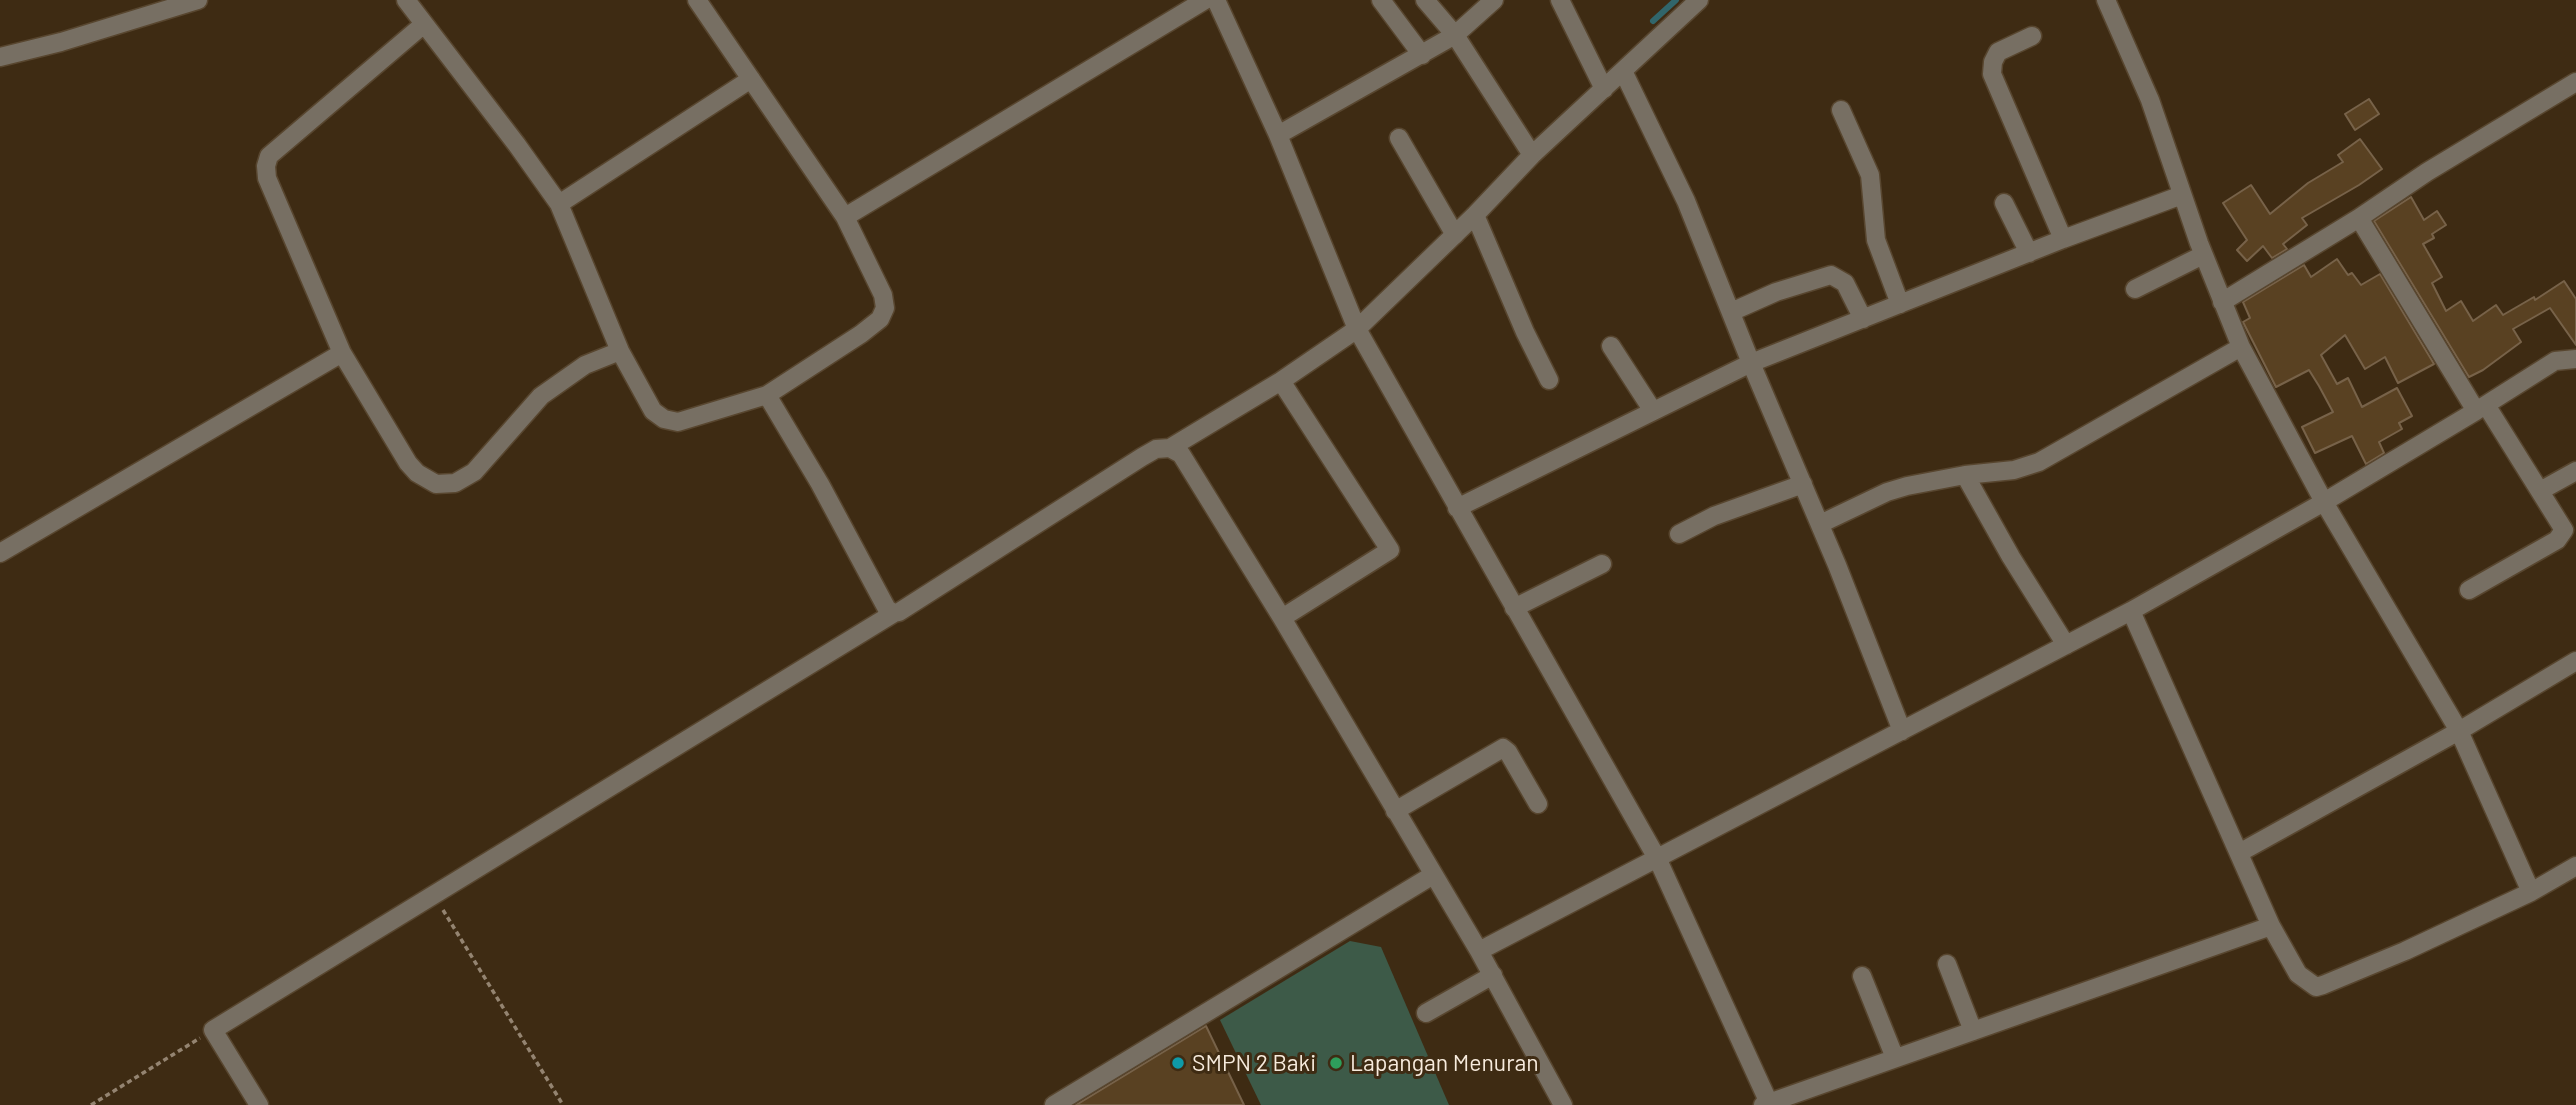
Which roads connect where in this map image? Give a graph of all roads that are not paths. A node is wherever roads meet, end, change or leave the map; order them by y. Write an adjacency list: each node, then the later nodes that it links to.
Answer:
1 (198, 0): 12 (street)
2 (406, 0): 13 (street)
3 (697, 0): 19 (street)
4 (1205, 0): 30 (street)
5 (1216, 0): 23 (street)
6 (1381, 0): 17 (street)
7 (1425, 0): 14 (street)
8 (1494, 0): 14 (street)
9 (1560, 0): 21 (street)
10 (1699, 0): 18 (street)
11 (2106, 0): 26 (street)
12 (174, 4): 16 (street)
13 (424, 24): 28 (street); 45 (street)
14 (1455, 35): 17 (street); 25 (street)
15 (2032, 36): 33 (street)
16 (2, 52)
17 (1422, 55): 23 (street)
18 (1623, 71): 21 (street); 39 (street)
19 (751, 79): 28 (street); 30 (street)
20 (2576, 82): 31 (street)
21 (1604, 89): 25 (street)
22 (1841, 110): 38 (street)
23 (1278, 135): 41 (street)
24 (1399, 138): 32 (street)
25 (1532, 155): 29 (street)
26 (2182, 195): 33 (street); 35 (street)
27 (2004, 203): 34 (street)
28 (559, 204): 44 (street)
29 (1475, 215): 32 (street); 48 (street)
30 (845, 217): 50 (street)
31 (2359, 218): 37 (street); 51 (street)
32 (1455, 235): 41 (street)
33 (2063, 239): 34 (street)
34 (2029, 253): 38 (street)
35 (2203, 256): 36 (street); 37 (street)
36 (2135, 289)
37 (2222, 302): 43 (street)
38 (1900, 304): 40 (street)
39 (1731, 312): 40 (street); 47 (street)
40 (1863, 319): 47 (street)
41 (1357, 329): 49 (street); 59 (street)
42 (1611, 346): 52 (street)
43 (2241, 347): 55 (street); 58 (street)
44 (620, 351): 45 (street); 50 (street)
45 (342, 353): 62 (street)
46 (2576, 359): 51 (street)
47 (1751, 363): 52 (street); 56 (street)
48 (1549, 380)
49 (1281, 381): 53 (street); 68 (street)
50 (767, 395): 67 (street)
51 (2481, 408): 57 (street); 58 (street)
52 (1653, 411): 59 (street)
53 (1170, 448): 67 (street); 68 (street)
54 (2576, 471): 57 (street)
55 (1965, 475): 60 (street); 69 (street)
56 (1802, 484): 60 (street); 61 (street)
57 (2540, 491): 64 (street)
58 (2324, 502): 66 (street); 72 (street)
59 (1457, 508): 65 (street)
60 (1820, 524): 71 (street)
61 (1679, 534)
62 (0, 553)
63 (1602, 565): 65 (street)
64 (2469, 590)
65 (1514, 608): 76 (street)
66 (2132, 611): 69 (street); 75 (street)
67 (894, 613): 89 (street)
68 (1282, 618): 74 (street)
69 (2066, 645): 71 (street)
70 (2576, 661): 72 (street)
71 (1902, 731): 76 (street)
72 (2459, 731): 75 (street); 79 (street)
73 (1538, 804): 74 (street)
74 (1395, 811): 78 (street)
75 (2239, 853): 80 (street)
76 (1658, 860): 81 (street); 88 (street)
77 (2576, 866): 79 (street)
78 (1433, 874): 81 (street); 90 (street)
79 (2531, 892): 80 (street)
80 (2271, 926): 86 (street)
81 (1479, 951): 83 (street)
82 (1947, 964): 86 (street)
83 (1493, 975): 85 (street); 91 (street)
84 (1862, 976): 87 (street)
85 (1426, 1013)
86 (1973, 1031): 87 (street)
87 (1895, 1058): 88 (street)
88 (1766, 1104)
89 (259, 1105)
90 (1054, 1105)
91 (1563, 1105)

